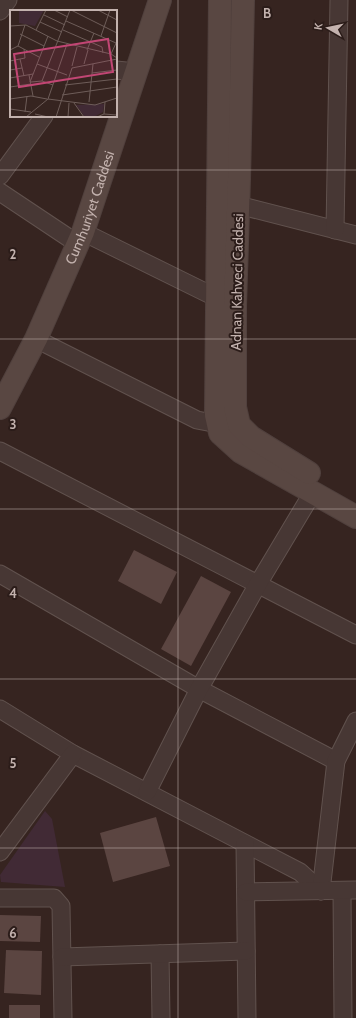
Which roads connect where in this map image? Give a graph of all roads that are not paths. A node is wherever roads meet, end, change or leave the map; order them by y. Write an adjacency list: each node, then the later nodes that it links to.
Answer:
1 (8, 0): 6 (street)
2 (160, 0): 7 (main road, Cumhuriyet Caddesi)
3 (220, 0): 17 (main road)
4 (243, 0): 13 (main road, Adnan Kahveci Caddesi)
5 (339, 0): 14 (street)
6 (0, 11)
7 (126, 71): 8 (main road, Cumhuriyet Caddesi)
8 (117, 104)
9 (43, 117): 11 (street)
10 (114, 117): 16 (main road, Cumhuriyet Caddesi)
11 (0, 176)
12 (0, 192): 16 (street)
13 (238, 205): 14 (street); 23 (main road, Adnan Kahveci Caddesi)
14 (335, 230): 15 (street)
15 (356, 235)
16 (81, 238): 17 (street); 18 (main road, Cumhuriyet Caddesi)
17 (217, 298): 20 (main road)
18 (36, 339): 19 (main road, Cumhuriyet Caddesi); 20 (street)
19 (0, 408)
20 (218, 424): 22 (main road)
21 (0, 451): 26 (street)
22 (313, 492): 24 (main road); 26 (street)
23 (356, 500)
24 (356, 517)
25 (0, 574): 28 (street)
26 (258, 584): 27 (street); 28 (street)
27 (356, 635)
28 (199, 689): 32 (street); 33 (street)
29 (0, 709): 31 (street)
30 (356, 721): 32 (street)
31 (73, 754): 33 (street); 35 (street)
32 (336, 761): 37 (street)
33 (147, 792): 34 (street)
34 (246, 844): 37 (street); 38 (street)
35 (0, 852)
36 (349, 890): 37 (street); 46 (street)
37 (321, 891): 38 (street)
38 (246, 892): 40 (street)
39 (0, 898): 42 (street)
40 (246, 951): 41 (street); 45 (street)
41 (160, 954): 42 (street); 44 (street)
42 (62, 956): 43 (street)
43 (62, 1018)
44 (160, 1018)
45 (246, 1018)
46 (343, 1018)

